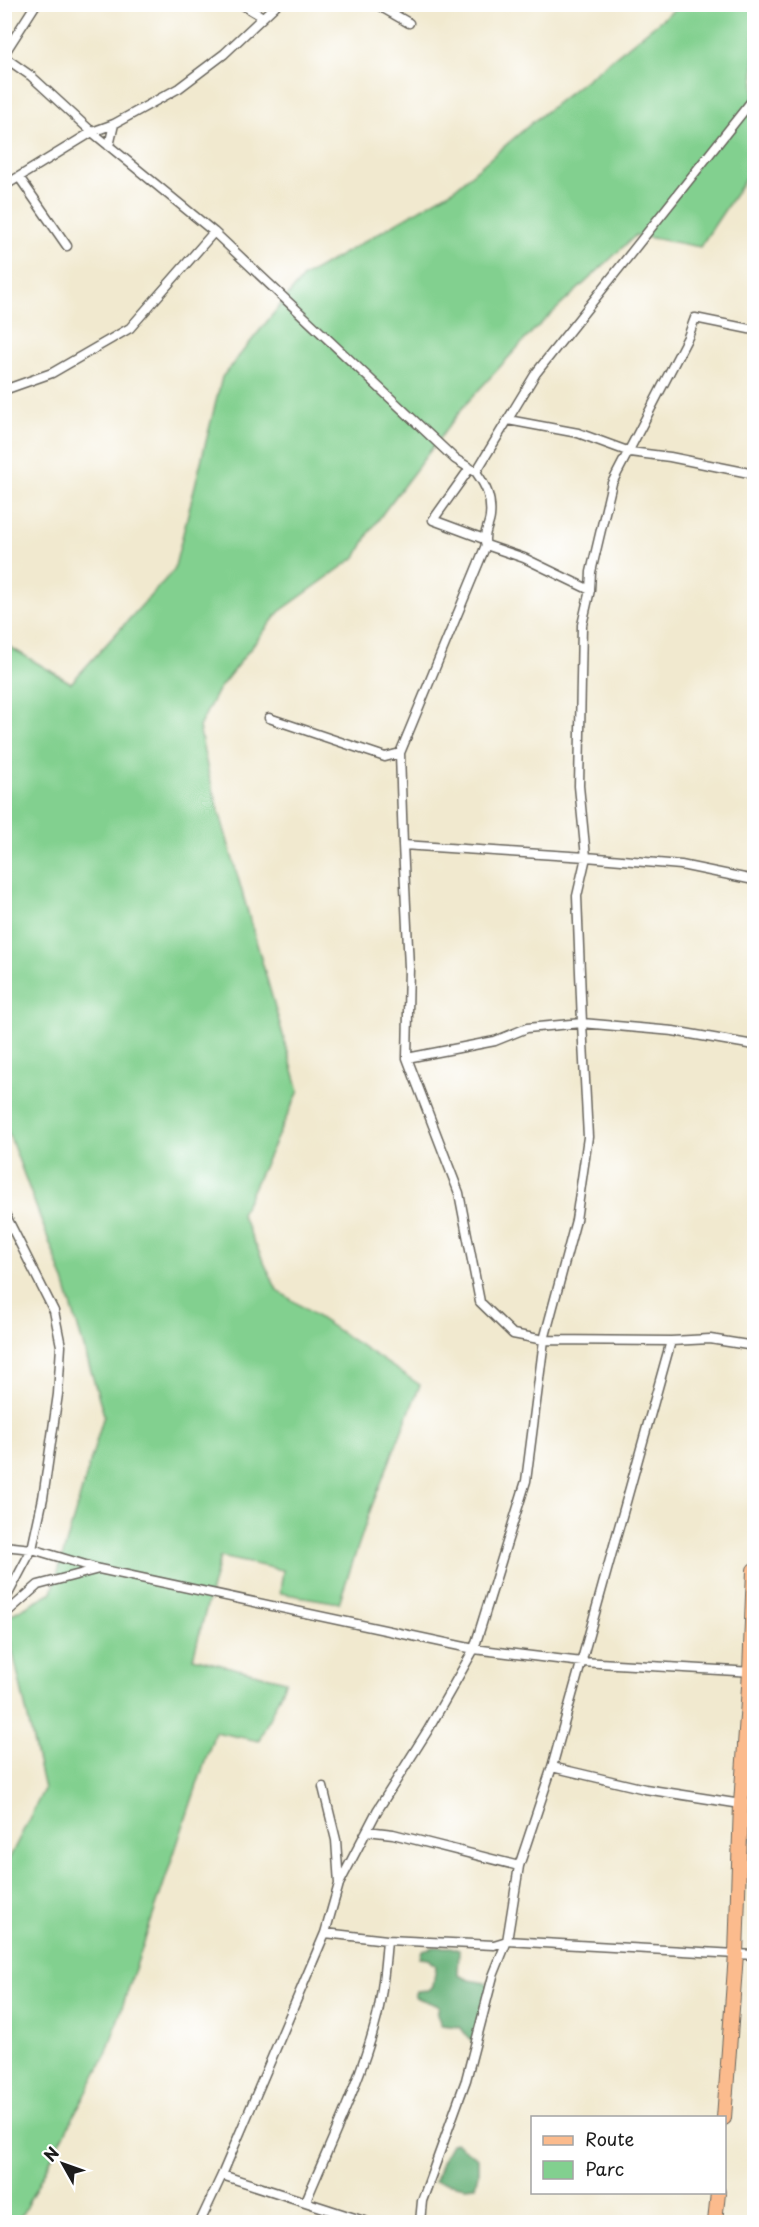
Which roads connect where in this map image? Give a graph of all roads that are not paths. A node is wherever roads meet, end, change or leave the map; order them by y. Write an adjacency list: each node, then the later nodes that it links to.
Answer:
1 (36, 4): 7 (street)
2 (241, 4): 5 (street)
3 (277, 4): 5 (street)
4 (376, 4): 6 (street)
5 (263, 17): 9 (street)
6 (409, 23)
7 (4, 56): 10 (street)
8 (754, 98): 18 (street)
9 (114, 124): 10 (street); 11 (street)
10 (92, 132): 11 (street); 12 (street)
11 (109, 146): 14 (street)
12 (19, 177): 13 (street); 15 (street)
13 (4, 186)
14 (214, 232): 17 (street); 20 (street)
15 (67, 246)
16 (754, 330): 19 (street)
17 (4, 390)
18 (508, 420): 19 (street); 20 (street)
19 (630, 452): 21 (street); 23 (street)
20 (473, 470): 22 (street); 22 (street)
21 (754, 474)
22 (485, 542): 23 (street); 25 (street)
23 (590, 590): 27 (street)
24 (269, 718): 25 (street)
25 (400, 753): 26 (street)
26 (403, 845): 27 (street); 31 (street)
27 (586, 857): 28 (street); 29 (street)
28 (754, 880)
29 (582, 1023): 30 (street); 31 (street); 33 (street)
30 (754, 1045)
31 (406, 1058): 33 (street)
32 (4, 1212): 37 (street)
33 (544, 1340): 34 (street); 42 (street)
34 (671, 1341): 35 (street); 43 (street)
35 (754, 1346)
36 (4, 1546): 37 (street)
37 (32, 1549): 38 (street); 40 (street)
38 (99, 1569): 41 (street); 42 (street)
39 (754, 1570): 44 (main road)
40 (4, 1602)
41 (4, 1615)
42 (474, 1649): 43 (street); 48 (street)
43 (582, 1662): 44 (street); 45 (street)
44 (752, 1672): 47 (main road)
45 (552, 1767): 47 (street); 49 (street)
46 (323, 1787): 50 (street)
47 (741, 1804): 54 (main road)
48 (368, 1831): 49 (street); 50 (street)
49 (519, 1866): 53 (street)
50 (339, 1884): 51 (street)
51 (325, 1934): 52 (street); 57 (street)
52 (387, 1940): 53 (street); 59 (street)
53 (507, 1941): 54 (street); 62 (street)
54 (736, 1954): 55 (street); 56 (main road)
55 (754, 1955)
56 (724, 2116)
57 (222, 2175): 59 (street); 60 (street)
58 (718, 2194): 63 (main road)
59 (306, 2201): 61 (street)
60 (200, 2223)
61 (367, 2223)
62 (420, 2223)
63 (716, 2223)

